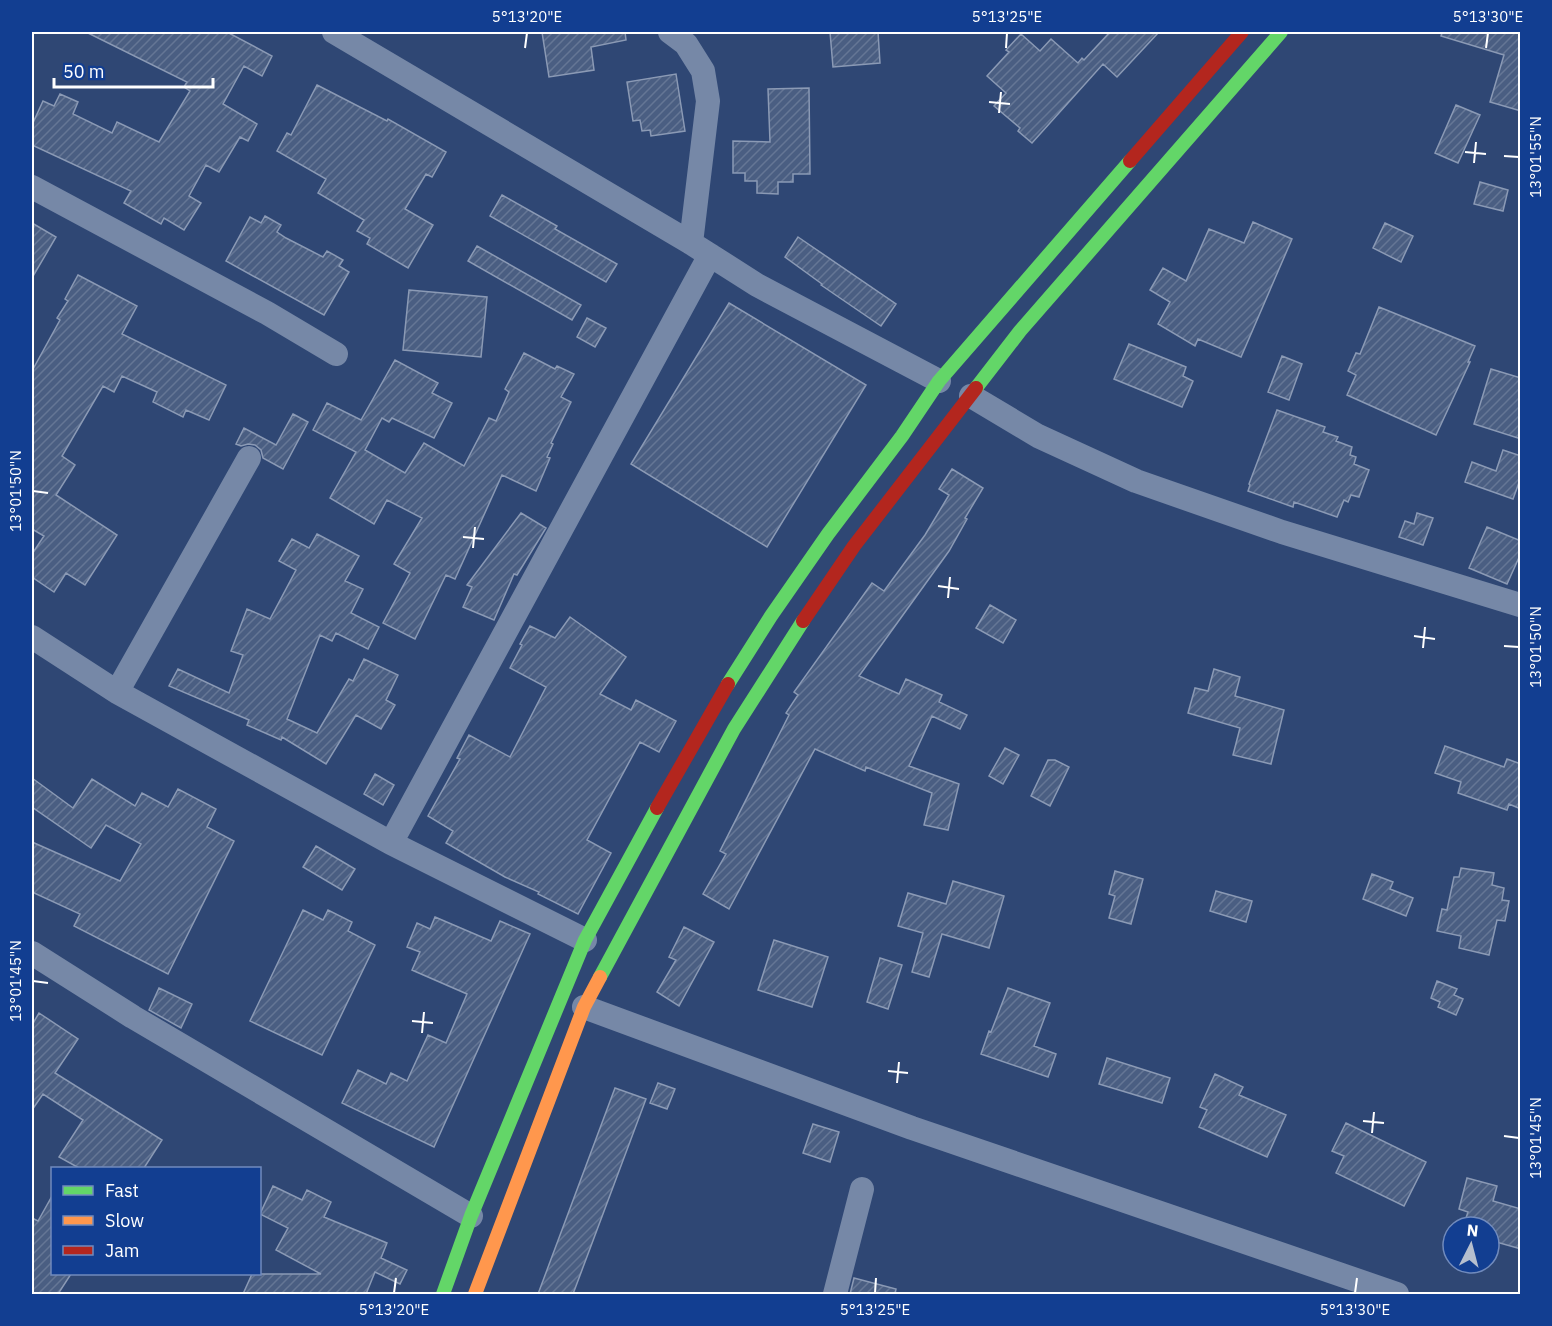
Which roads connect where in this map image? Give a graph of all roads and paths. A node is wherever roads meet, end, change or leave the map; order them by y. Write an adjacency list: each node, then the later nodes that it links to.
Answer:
1 (334, 32): 6 (street)
2 (670, 32): 6 (street)
3 (1242, 32): 8 (highway)
4 (1281, 32): 9 (highway)
5 (32, 187): 7 (street)
6 (701, 249): 8 (street); 14 (street)
7 (336, 354)
8 (939, 381): 15 (highway)
9 (971, 396): 11 (street); 17 (highway)
10 (249, 458): 13 (street)
11 (1521, 604)
12 (32, 637): 13 (street)
13 (117, 692): 14 (street)
14 (391, 843): 15 (street)
15 (585, 940): 19 (highway)
16 (32, 953): 19 (street)
17 (584, 1007): 21 (highway); 23 (street)
18 (862, 1189): 22 (street)
19 (471, 1216): 20 (highway)
20 (443, 1294)
21 (475, 1294)
22 (835, 1294)
23 (1397, 1294)

